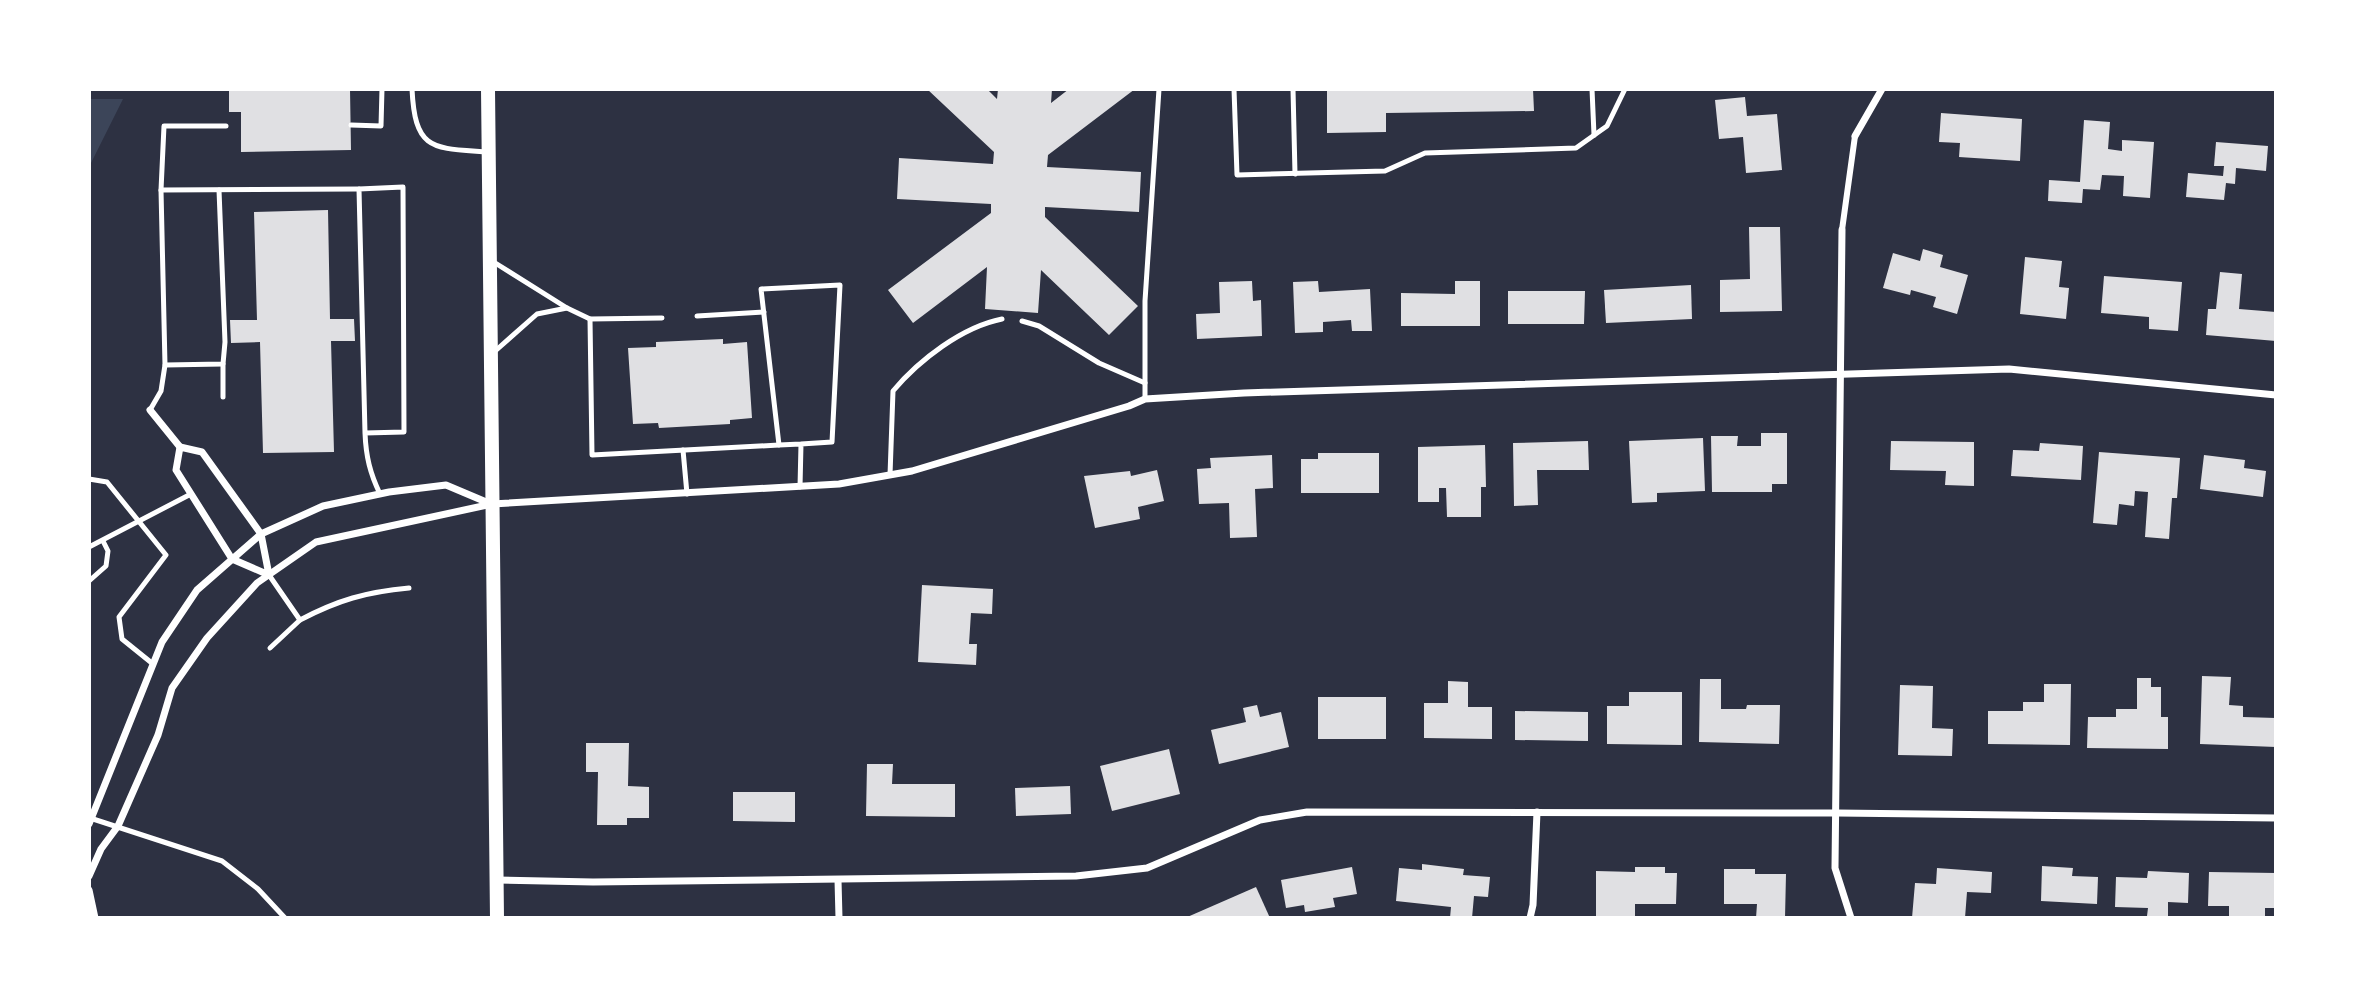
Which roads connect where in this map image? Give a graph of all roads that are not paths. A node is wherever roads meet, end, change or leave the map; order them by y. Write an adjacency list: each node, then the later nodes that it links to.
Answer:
1 (382, 89): 10 (lane)
2 (412, 89): 14 (lane)
3 (488, 89): 14 (main road)
4 (1159, 89): 32 (lane)
5 (1234, 89): 15 (lane)
6 (1293, 89): 15 (lane)
7 (1592, 89): 12 (lane)
8 (1625, 89): 12 (lane)
9 (1882, 89): 13 (street)
10 (351, 125)
11 (226, 126): 17 (lane)
12 (1594, 135): 15 (lane)
13 (1855, 136): 19 (street)
14 (488, 152): 20 (main road)
15 (1295, 174)
16 (359, 189): 18 (lane); 37 (lane); 37 (lane)
17 (161, 190): 18 (lane); 30 (lane)
18 (219, 190): 29 (lane)
19 (1842, 230): 31 (street)
20 (489, 260): 21 (lane); 28 (main road)
21 (567, 308): 25 (lane); 28 (lane)
22 (764, 312): 23 (lane); 38 (lane); 39 (lane)
23 (696, 316)
24 (662, 318): 25 (lane)
25 (590, 319): 41 (lane)
26 (1002, 319): 42 (lane)
27 (1022, 321): 32 (lane)
28 (490, 356): 48 (main road)
29 (223, 364): 30 (lane); 34 (lane)
30 (165, 365): 36 (lane)
31 (1843, 372): 33 (street); 35 (street); 61 (street)
32 (1145, 383): 35 (lane)
33 (2276, 395)
34 (223, 397)
35 (1145, 399): 42 (street)
36 (150, 410): 40 (street)
37 (365, 433): 46 (lane)
38 (801, 444): 39 (lane); 44 (lane)
39 (779, 445): 41 (lane)
40 (180, 447): 45 (street); 50 (street)
41 (684, 450): 47 (lane)
42 (890, 475): 44 (street)
43 (89, 479): 49 (lane)
44 (800, 487): 47 (street)
45 (191, 494): 49 (lane); 53 (street)
46 (380, 494): 48 (street); 50 (street)
47 (687, 494): 48 (street)
48 (492, 504): 54 (street); 66 (main road)
49 (140, 524): 51 (lane); 59 (lane)
50 (261, 534): 53 (street); 54 (street)
51 (103, 541): 52 (lane); 55 (lane)
52 (89, 547)
53 (232, 559): 54 (street); 59 (street)
54 (269, 575): 57 (lane); 64 (street)
55 (89, 581)
56 (409, 588): 57 (lane)
57 (300, 620): 58 (lane)
58 (270, 648)
59 (153, 664): 63 (street)
60 (1537, 812): 61 (street); 67 (street); 73 (street)
61 (1837, 813): 62 (street); 74 (street)
62 (2276, 818)
63 (91, 820): 64 (lane)
64 (118, 826): 65 (street); 70 (lane)
65 (89, 876)
66 (496, 880): 67 (street); 71 (main road)
67 (838, 880): 72 (street)
68 (89, 890): 69 (street)
69 (95, 918)
70 (285, 918)
71 (496, 918)
72 (839, 918)
73 (1530, 918)
74 (1851, 918)

